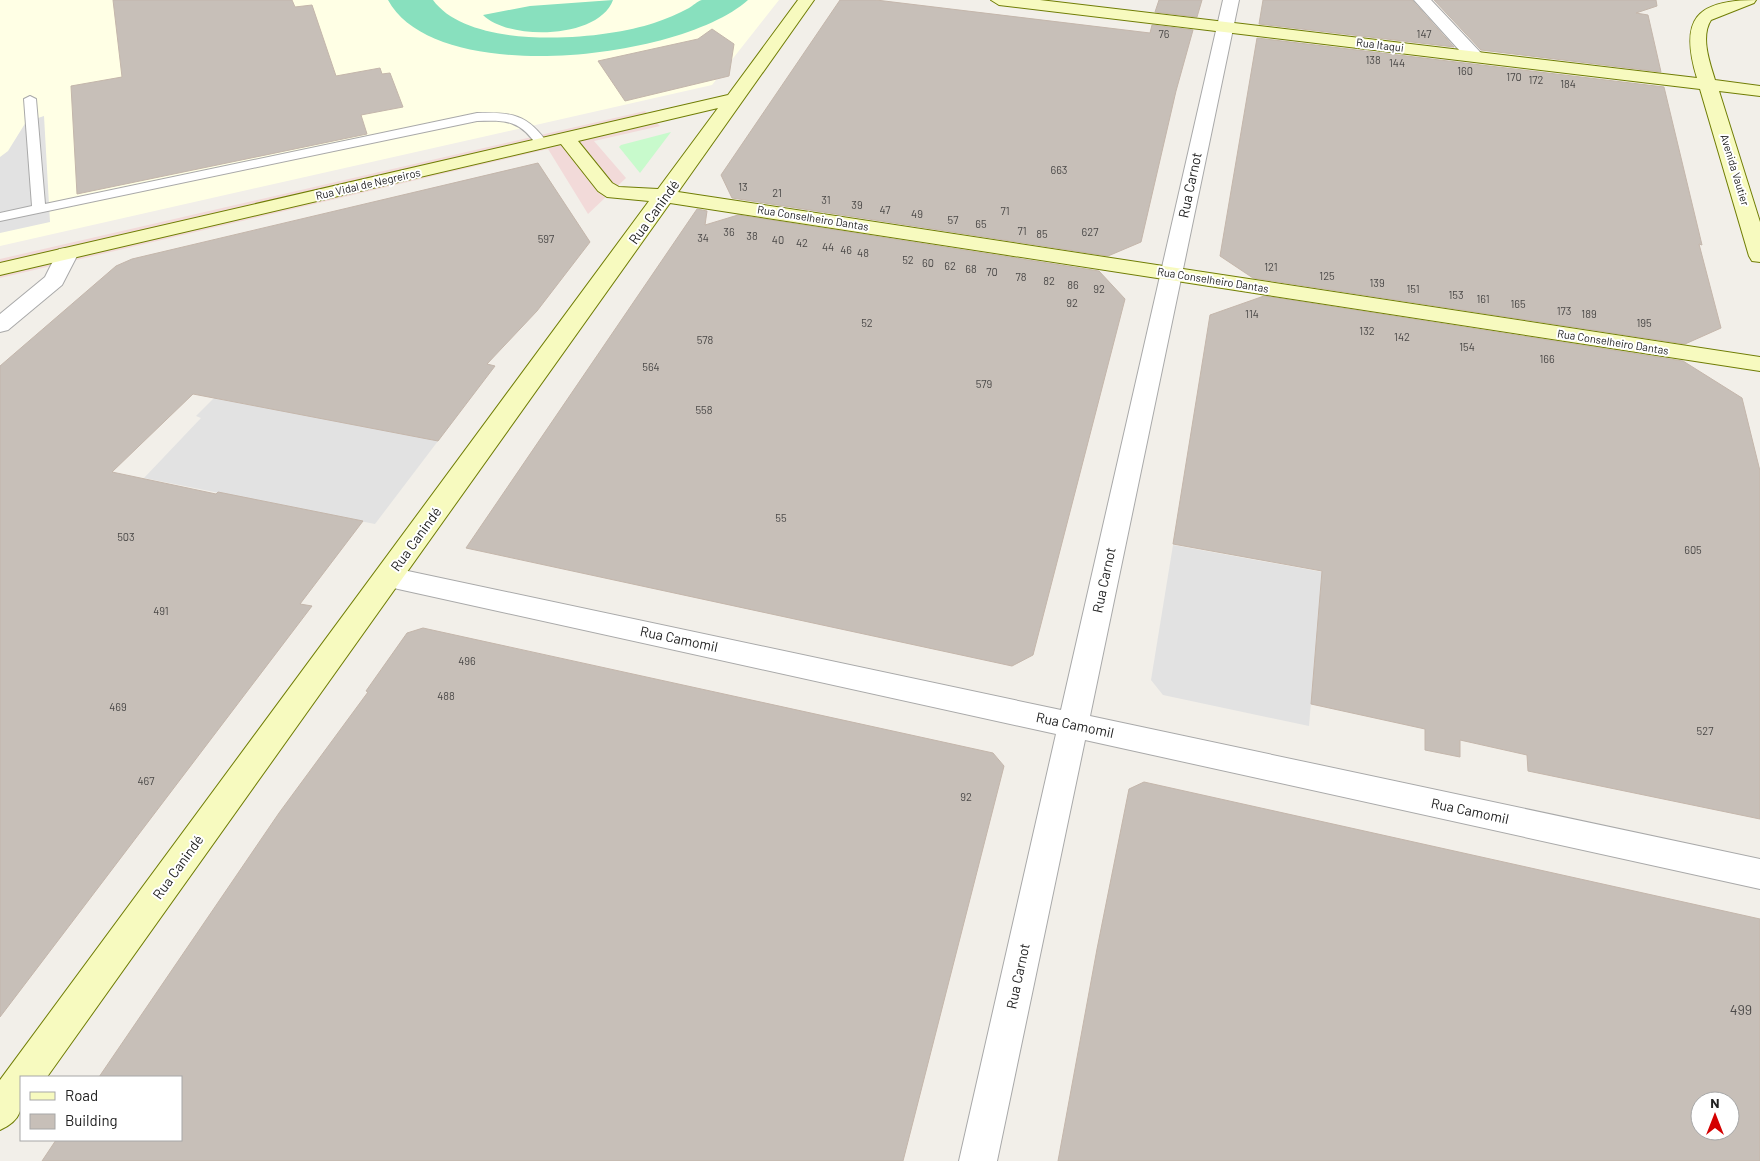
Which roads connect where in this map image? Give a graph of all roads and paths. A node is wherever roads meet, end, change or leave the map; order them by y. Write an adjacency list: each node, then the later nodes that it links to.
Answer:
1 (806, 0): 10 (street, Rua Canindé)
2 (999, 0): 6 (street, Rua Itaqui)
3 (1230, 0): 6 (street, Rua Carnot)
4 (1422, 0): 7 (street)
5 (1748, 0): 8 (street, Avenida Vautier)
6 (1224, 27): 7 (street, Rua Itaqui); 20 (street, Rua Carnot)
7 (1476, 57): 8 (street, Rua Itaqui)
8 (1709, 85): 9 (street, Rua Itaqui); 18 (street, Avenida Vautier)
9 (1760, 91)
10 (737, 98): 12 (street, Rua Vidal de Negreiros); 14 (street, Rua Canindé)
11 (30, 99): 15 (lane)
12 (566, 138): 13 (street, Rua Vidal de Negreiros); 14 (street, Rua Conselheiro Dantas)
13 (542, 144): 15 (lane); 17 (street, Rua Vidal de Negreiros)
14 (666, 196): 20 (street, Rua Conselheiro Dantas); 23 (street, Rua Canindé)
15 (39, 208): 16 (lane)
16 (0, 217)
17 (67, 254): 19 (street, Rua Vidal de Negreiros); 21 (street)
18 (1760, 256)
19 (0, 269)
20 (1170, 273): 22 (street, Rua Conselheiro Dantas); 24 (street, Rua Carnot)
21 (0, 325)
22 (1760, 364)
23 (389, 577): 24 (street, Rua Camomil); 26 (street, Rua Canindé)
24 (1073, 724): 25 (street, Rua Camomil); 29 (street, Rua Carnot)
25 (1760, 874)
26 (26, 1076)
27 (20, 1083): 28 (street)
28 (0, 1111)
29 (978, 1161)

